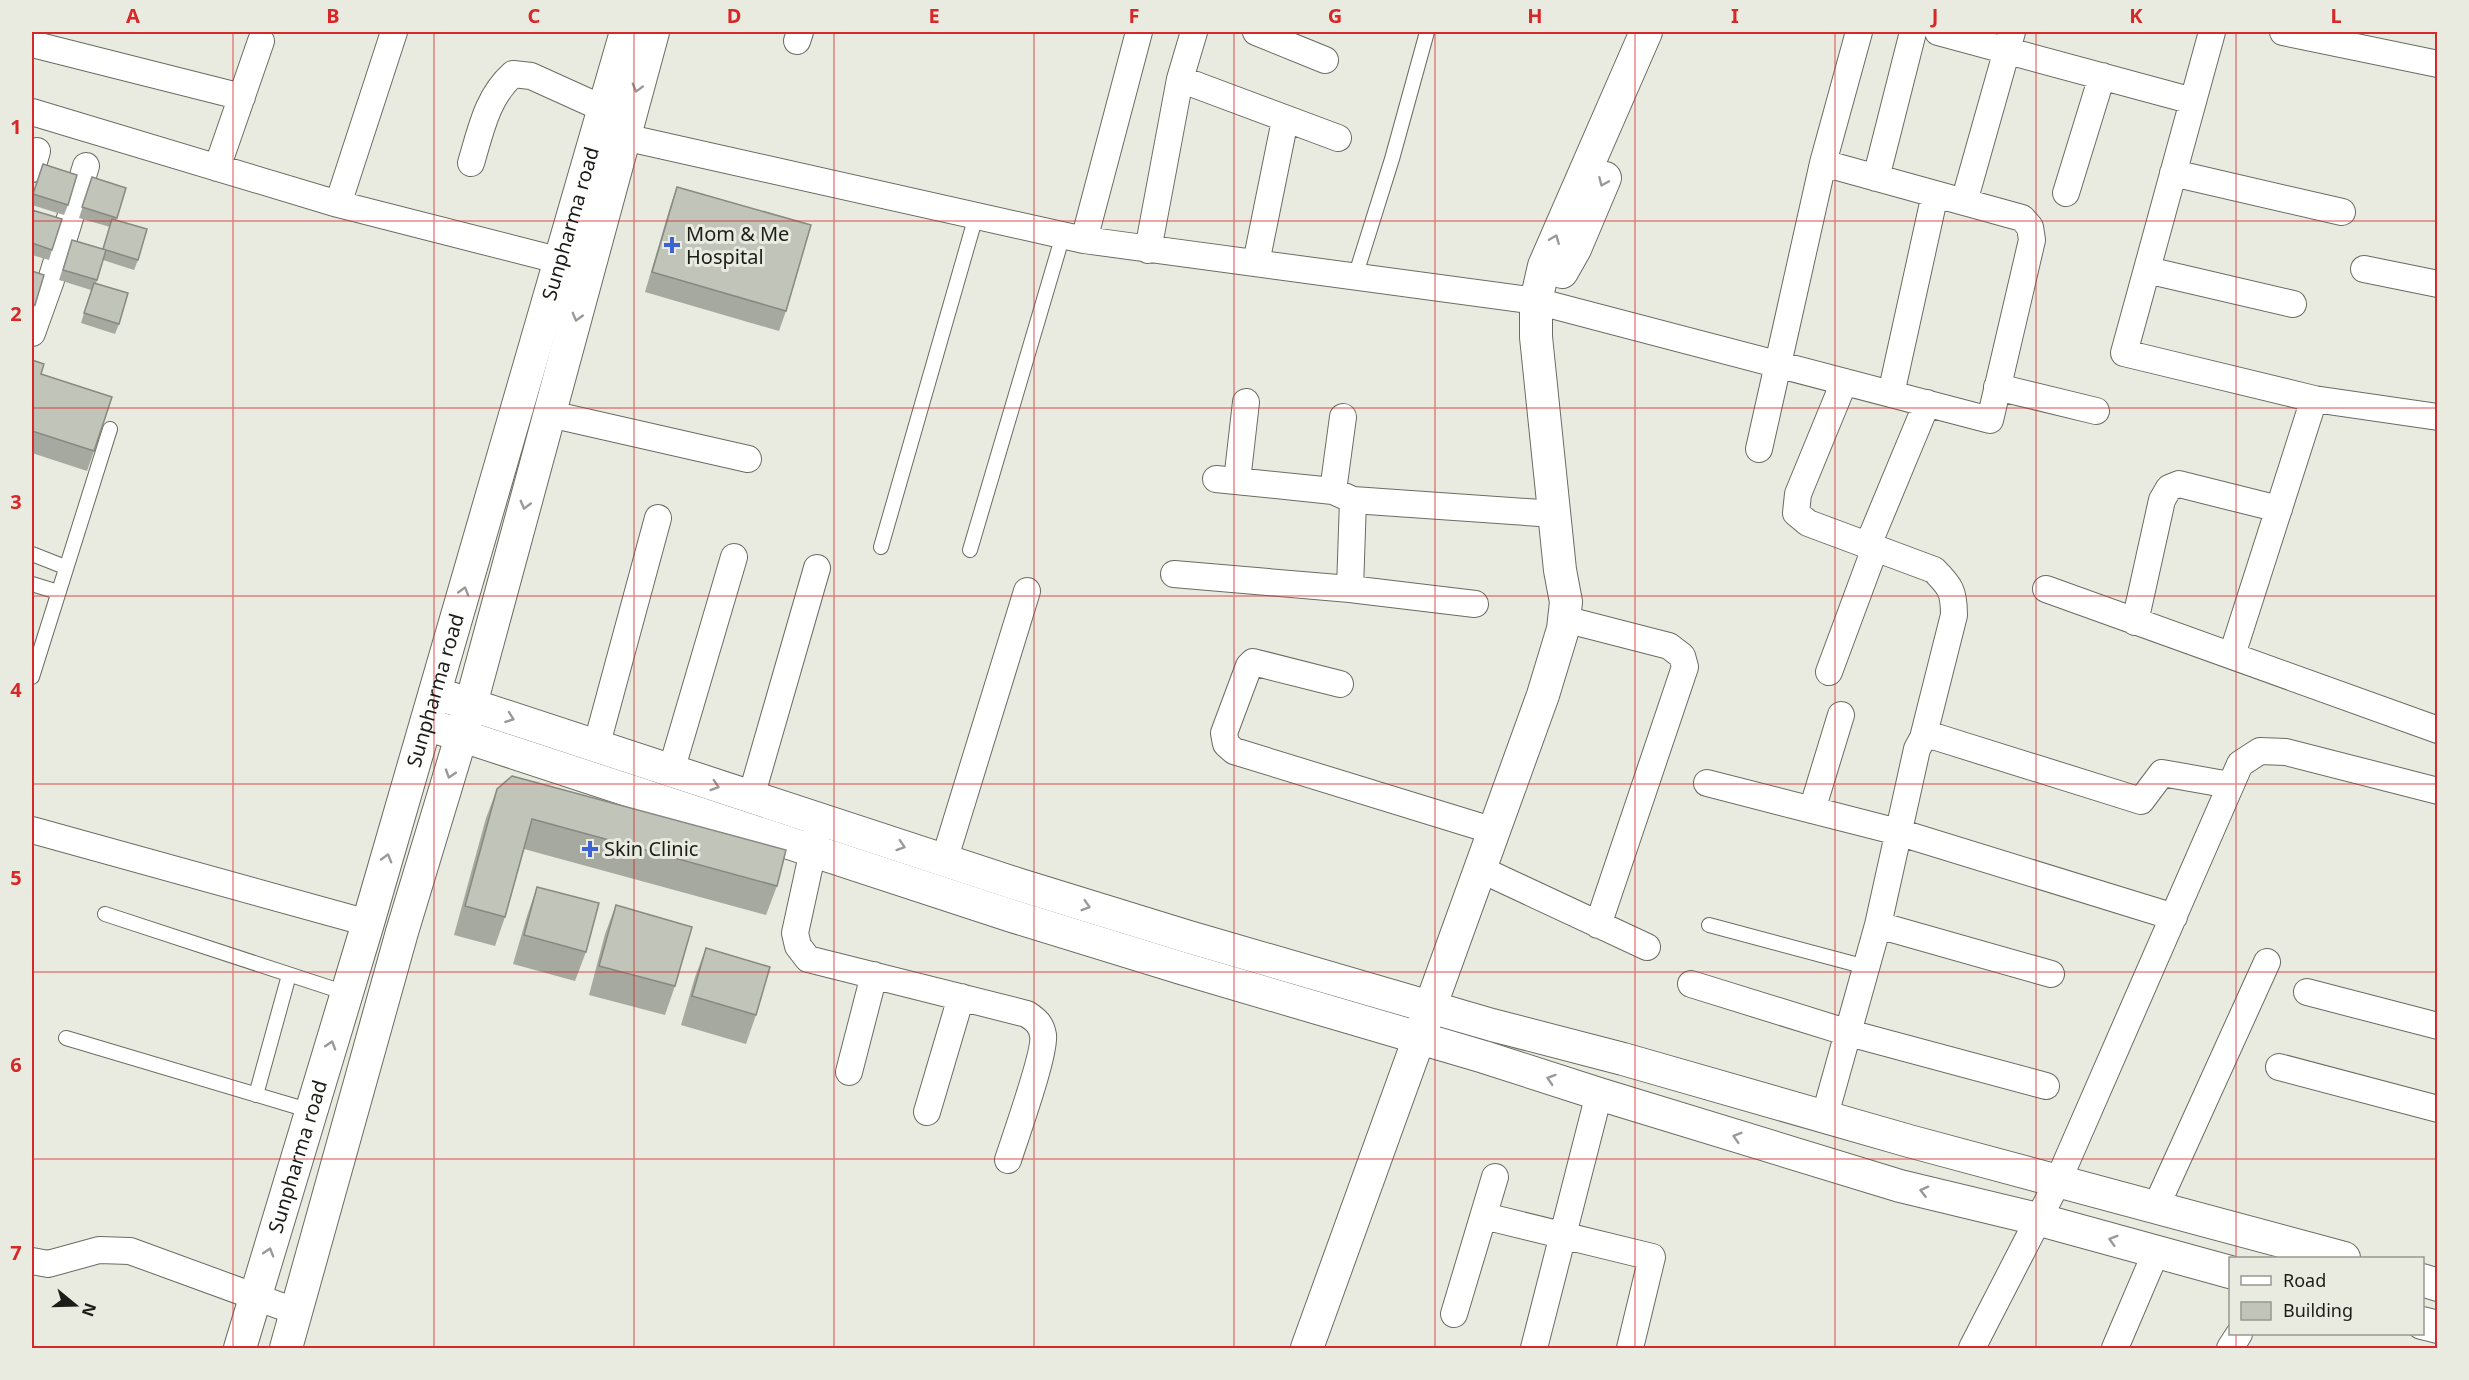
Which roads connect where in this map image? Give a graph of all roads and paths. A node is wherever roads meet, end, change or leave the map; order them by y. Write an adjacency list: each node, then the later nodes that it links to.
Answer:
1 (394, 32): 38 (street)
2 (626, 32): 24 (street, Sunpharma road)
3 (653, 32): 27 (street, Sunpharma road, one-way to 27)
4 (1139, 32): 41 (street)
5 (1194, 32): 21 (street)
6 (1256, 32): 19 (street)
7 (1427, 32): 48 (lane)
8 (1646, 32): 50 (street, one-way to 8)
9 (1667, 32): 50 (street, one-way to 50)
10 (1859, 32): 30 (street)
11 (1913, 32): 34 (street)
12 (1938, 32): 16 (street)
13 (2212, 32): 23 (street)
14 (2283, 32): 18 (street)
15 (261, 41): 22 (street)
16 (2009, 41): 20 (street); 37 (street)
17 (32, 44): 22 (street)
18 (2436, 57)
19 (1325, 60)
20 (2102, 76): 23 (street); 35 (street)
21 (1180, 79): 26 (street); 42 (street)
22 (242, 97): 32 (street)
23 (2193, 101): 33 (street)
24 (604, 109): 29 (street); 44 (street, Sunpharma road)
25 (32, 112): 32 (street)
26 (1285, 120): 28 (street); 43 (street)
27 (624, 137): 40 (street); 44 (street, Sunpharma road)
28 (1338, 138)
29 (471, 163)
30 (1823, 163): 34 (street); 53 (street)
31 (86, 166): 47 (street)
32 (217, 168): 38 (street)
33 (2173, 173): 39 (street); 46 (street)
34 (1876, 178): 36 (street)
35 (2067, 193)
36 (1935, 194): 37 (street); 56 (street)
37 (1964, 202): 55 (street)
38 (339, 204): 44 (street)
39 (2342, 212)
40 (976, 216): 41 (street); 72 (lane)
41 (1073, 238): 42 (street); 73 (lane)
42 (1148, 250): 43 (street)
43 (1256, 263): 48 (street)
44 (575, 265): 61 (street, Sunpharma road, one-way to 61); 91 (street, Sunpharma road, one-way to 44)
45 (2364, 269): 49 (street)
46 (2147, 270): 51 (street); 57 (street)
47 (41, 276): 52 (street)
48 (1354, 277): 50 (street)
49 (2438, 284)
50 (1536, 298): 53 (street); 69 (street)
51 (2293, 303)
52 (32, 333)
53 (1778, 365): 54 (street); 65 (street)
54 (1844, 382): 56 (street); 71 (street)
55 (1997, 387): 59 (street); 60 (street)
56 (1891, 394): 59 (street)
57 (2314, 399): 63 (street); 68 (street)
58 (1246, 402): 67 (street)
59 (1927, 403): 71 (street)
60 (2096, 411)
61 (550, 414): 66 (street); 92 (street, Sunpharma road, one-way to 92)
62 (1343, 417): 67 (street)
63 (2438, 417)
64 (110, 429): 76 (lane)
65 (1759, 449)
66 (748, 459)
67 (1343, 495): 69 (street); 81 (street)
68 (2279, 509): 86 (street); 87 (street)
69 (1555, 514): 85 (street)
70 (658, 518): 98 (street)
71 (1871, 546): 88 (street); 97 (street)
72 (881, 547)
73 (970, 550)
74 (32, 555): 76 (lane)
75 (734, 557): 99 (street)
76 (65, 567): 83 (lane)
77 (817, 568): 103 (street)
78 (1174, 574): 81 (street)
79 (32, 584): 83 (lane)
80 (2046, 588): 86 (street)
81 (1350, 589): 84 (street)
82 (1027, 591): 110 (street)
83 (58, 592): 89 (lane)
84 (1475, 604)
85 (1564, 619): 107 (street); 115 (street)
86 (2134, 622): 87 (street)
87 (2232, 655): 95 (street)
88 (1829, 672)
89 (32, 677)
90 (1341, 684): 107 (street)
91 (435, 693): 92 (street); 94 (street, Sunpharma road)
92 (471, 704): 96 (street, Sunpharma road); 98 (street, one-way to 98)
93 (1841, 715): 104 (street)
94 (426, 724): 96 (street); 114 (street, Sunpharma road, one-way to 94)
95 (2438, 730)
96 (462, 735): 109 (street); 154 (street, Sunpharma road, one-way to 154)
97 (1923, 738): 101 (street); 108 (street)
98 (596, 747): 99 (street)
99 (671, 771): 103 (street, one-way to 103)
100 (1707, 783): 104 (street)
101 (2230, 784): 102 (street); 113 (street)
102 (2438, 791)
103 (751, 797): 105 (street)
104 (1812, 810): 108 (street)
105 (821, 820): 109 (street); 110 (street, one-way to 110)
106 (32, 830): 114 (street)
107 (1494, 831): 111 (street)
108 (1898, 832): 113 (street); 116 (street)
109 (812, 851): 123 (street); 132 (street)
110 (944, 861): 128 (street, one-way to 128)
111 (1480, 868): 115 (street); 128 (street)
112 (105, 914): 122 (lane)
113 (2174, 917): 144 (street)
114 (368, 923): 126 (street, Sunpharma road)
115 (1598, 925): 118 (street)
116 (1878, 925): 120 (street); 121 (street)
117 (1709, 926): 120 (lane)
118 (1647, 947)
119 (2267, 962): 145 (street)
120 (1866, 967): 130 (street)
121 (2051, 974)
122 (290, 975): 126 (lane); 137 (lane)
123 (874, 975): 127 (street); 134 (street)
124 (1690, 984): 130 (street)
125 (2307, 992): 129 (street)
126 (346, 993): 139 (street, Sunpharma road, one-way to 126)
127 (962, 997): 140 (street); 142 (street)
128 (1432, 1008): 132 (street); 141 (street)
129 (2438, 1026)
130 (1849, 1033): 135 (street); 141 (street)
131 (66, 1038): 137 (lane)
132 (1420, 1038): 136 (street, one-way to 132); 159 (street)
133 (2278, 1067): 138 (street)
134 (849, 1072)
135 (2046, 1086)
136 (1599, 1094): 147 (street, one-way to 136); 148 (street)
137 (256, 1095): 139 (lane)
138 (2438, 1109)
139 (311, 1111): 153 (street, Sunpharma road, one-way to 139)
140 (927, 1112)
141 (1825, 1115): 144 (street)
142 (1008, 1160)
143 (1495, 1177): 146 (street)
144 (2058, 1181): 145 (street); 147 (street)
145 (2155, 1209): 150 (street)
146 (1484, 1216): 148 (street); 155 (street)
147 (2037, 1219): 149 (street, one-way to 147); 162 (street)
148 (1562, 1234): 160 (street); 161 (street)
149 (2156, 1252): 152 (street); 163 (street)
150 (2340, 1257)
151 (32, 1261): 153 (street)
152 (2229, 1272)
153 (256, 1296): 154 (street); 157 (street, Sunpharma road)
154 (297, 1312): 158 (street, Sunpharma road)
155 (1454, 1314)
156 (2238, 1335): 164 (street)
157 (240, 1348)
158 (286, 1348)
159 (1307, 1348)
160 (1534, 1348)
161 (1630, 1348)
162 (1972, 1348)
163 (2115, 1348)
164 (2230, 1348)

